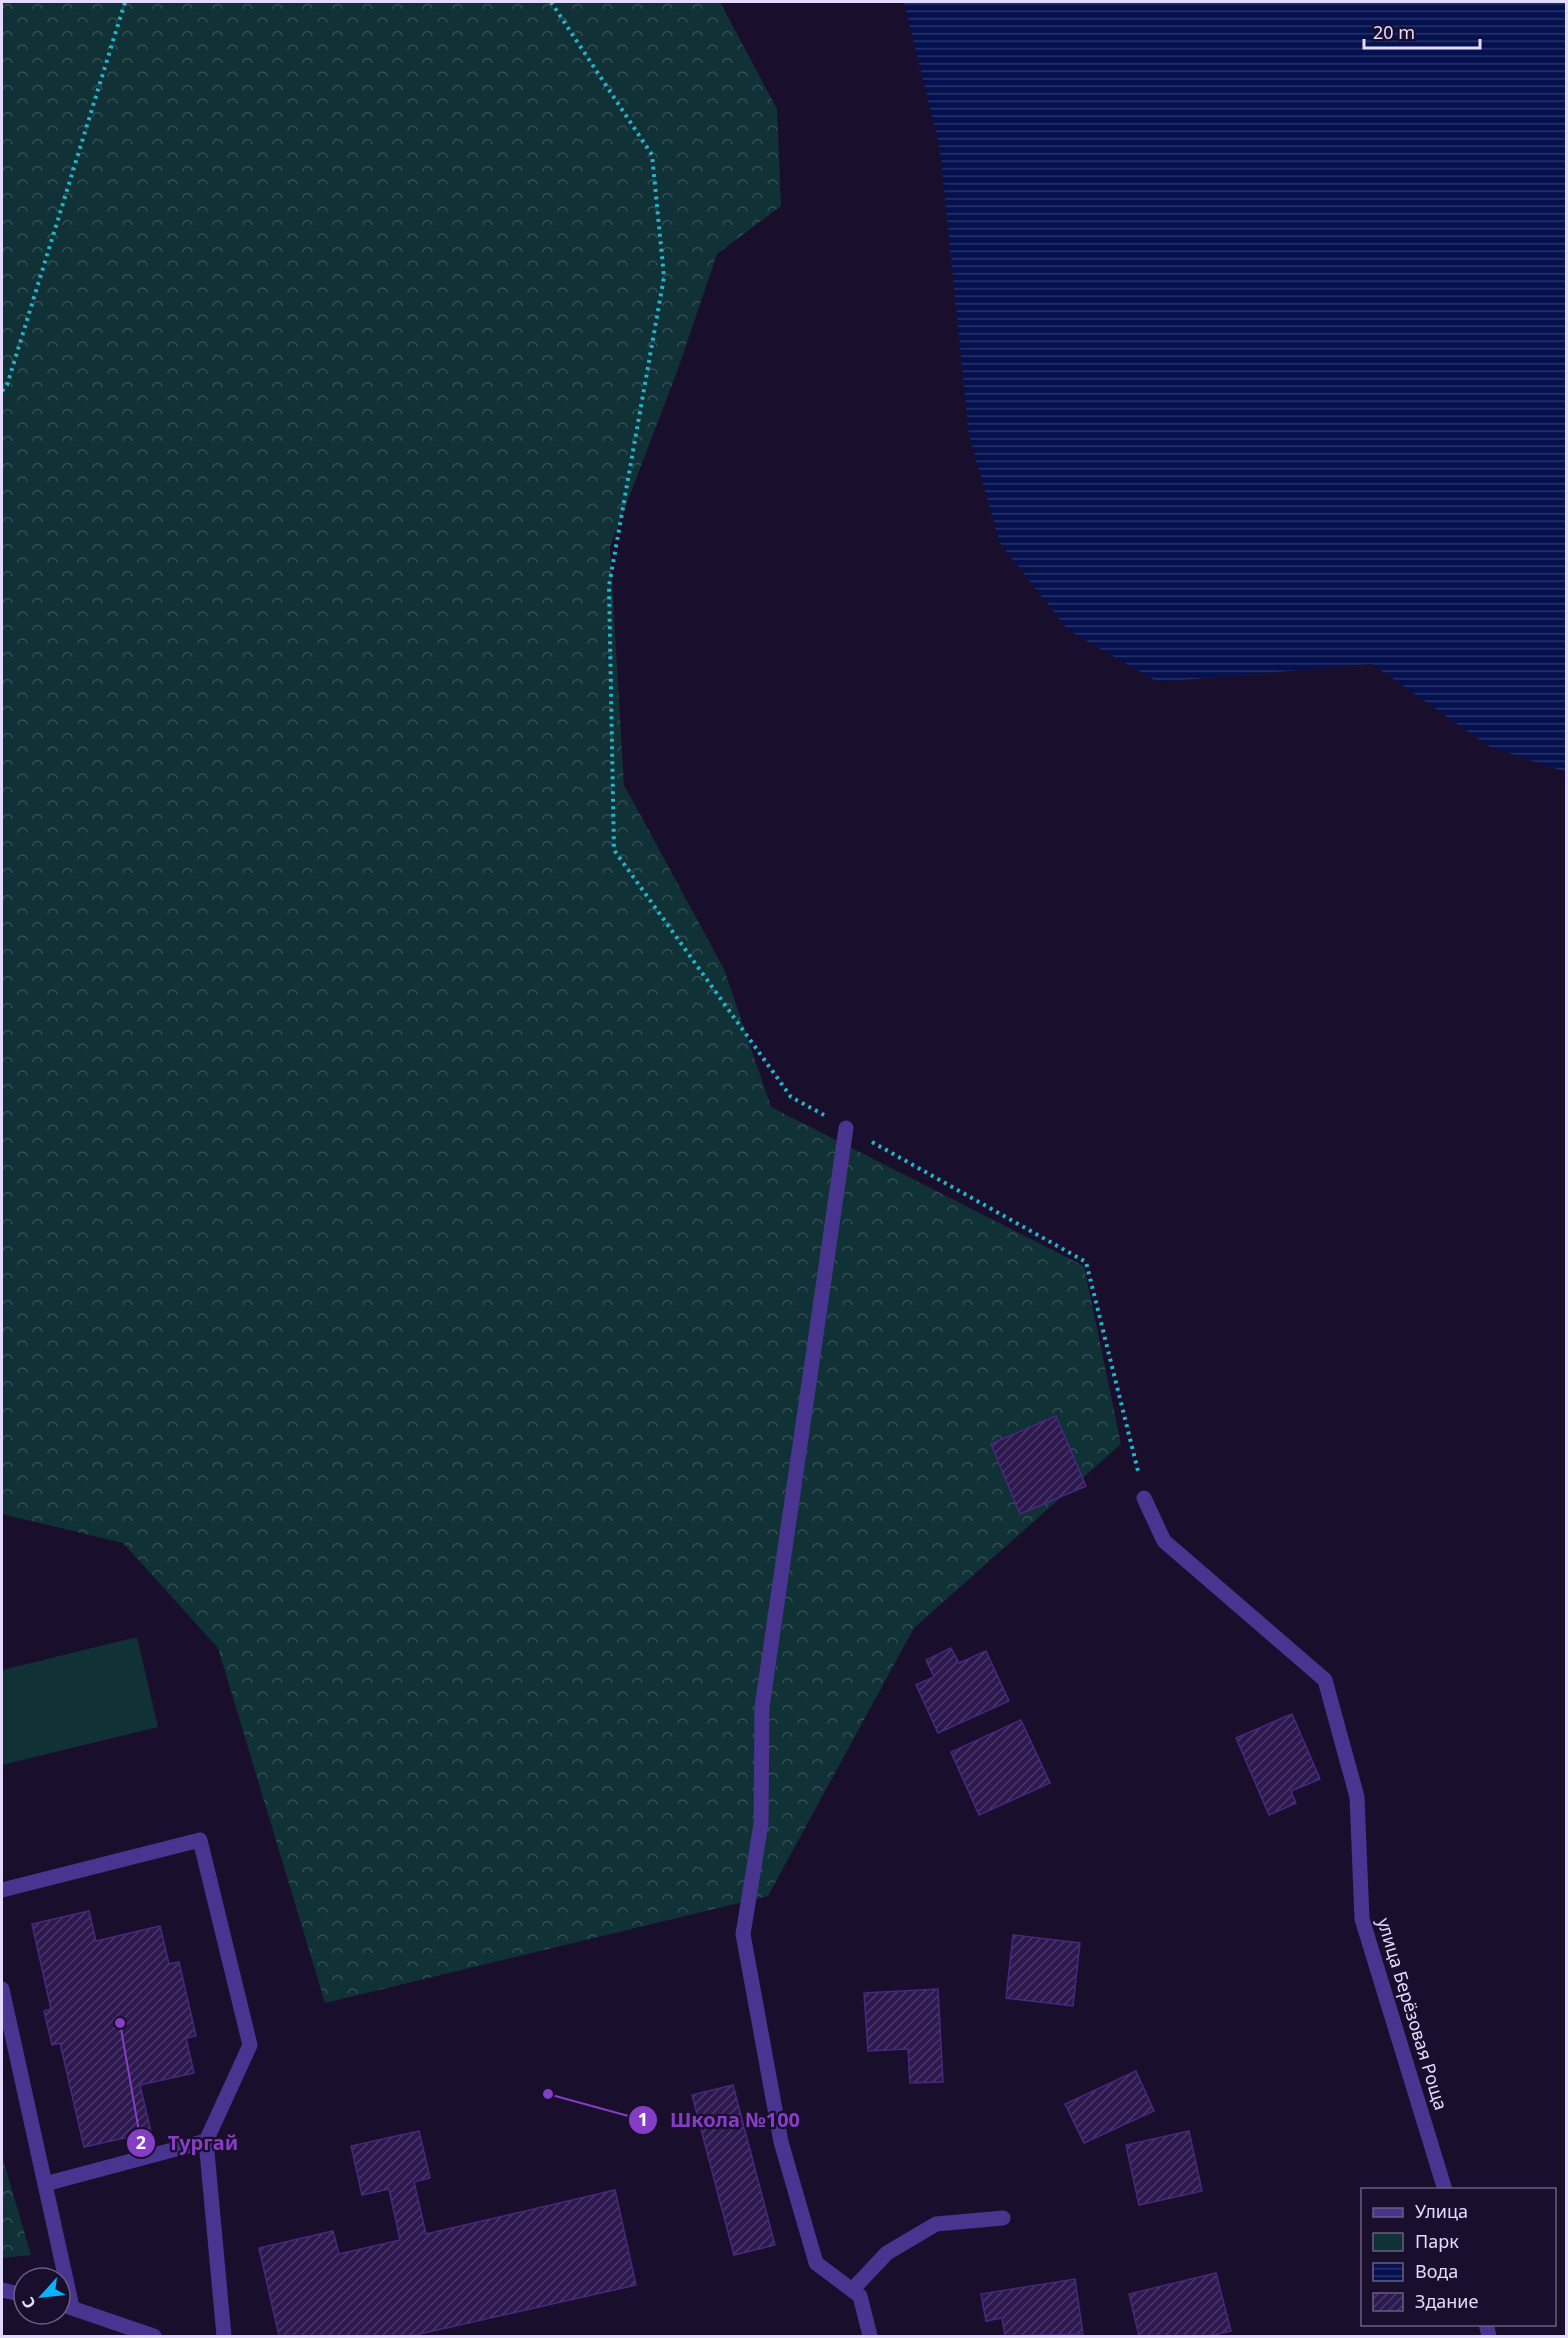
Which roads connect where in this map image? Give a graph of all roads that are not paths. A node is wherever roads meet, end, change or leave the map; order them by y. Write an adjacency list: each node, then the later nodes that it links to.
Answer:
1 (846, 1128): 10 (street)
2 (1144, 1498): 7 (street, улица Берёзовая Роща)
3 (2, 1890): 5 (street)
4 (2, 1989): 6 (street)
5 (206, 2141): 6 (street); 13 (street)
6 (45, 2184): 9 (street)
7 (1444, 2188)
8 (1004, 2218): 10 (street)
9 (59, 2266)
10 (852, 2290): 14 (street)
11 (72, 2307): 12 (street)
12 (154, 2337)
13 (224, 2337)
14 (870, 2337)

